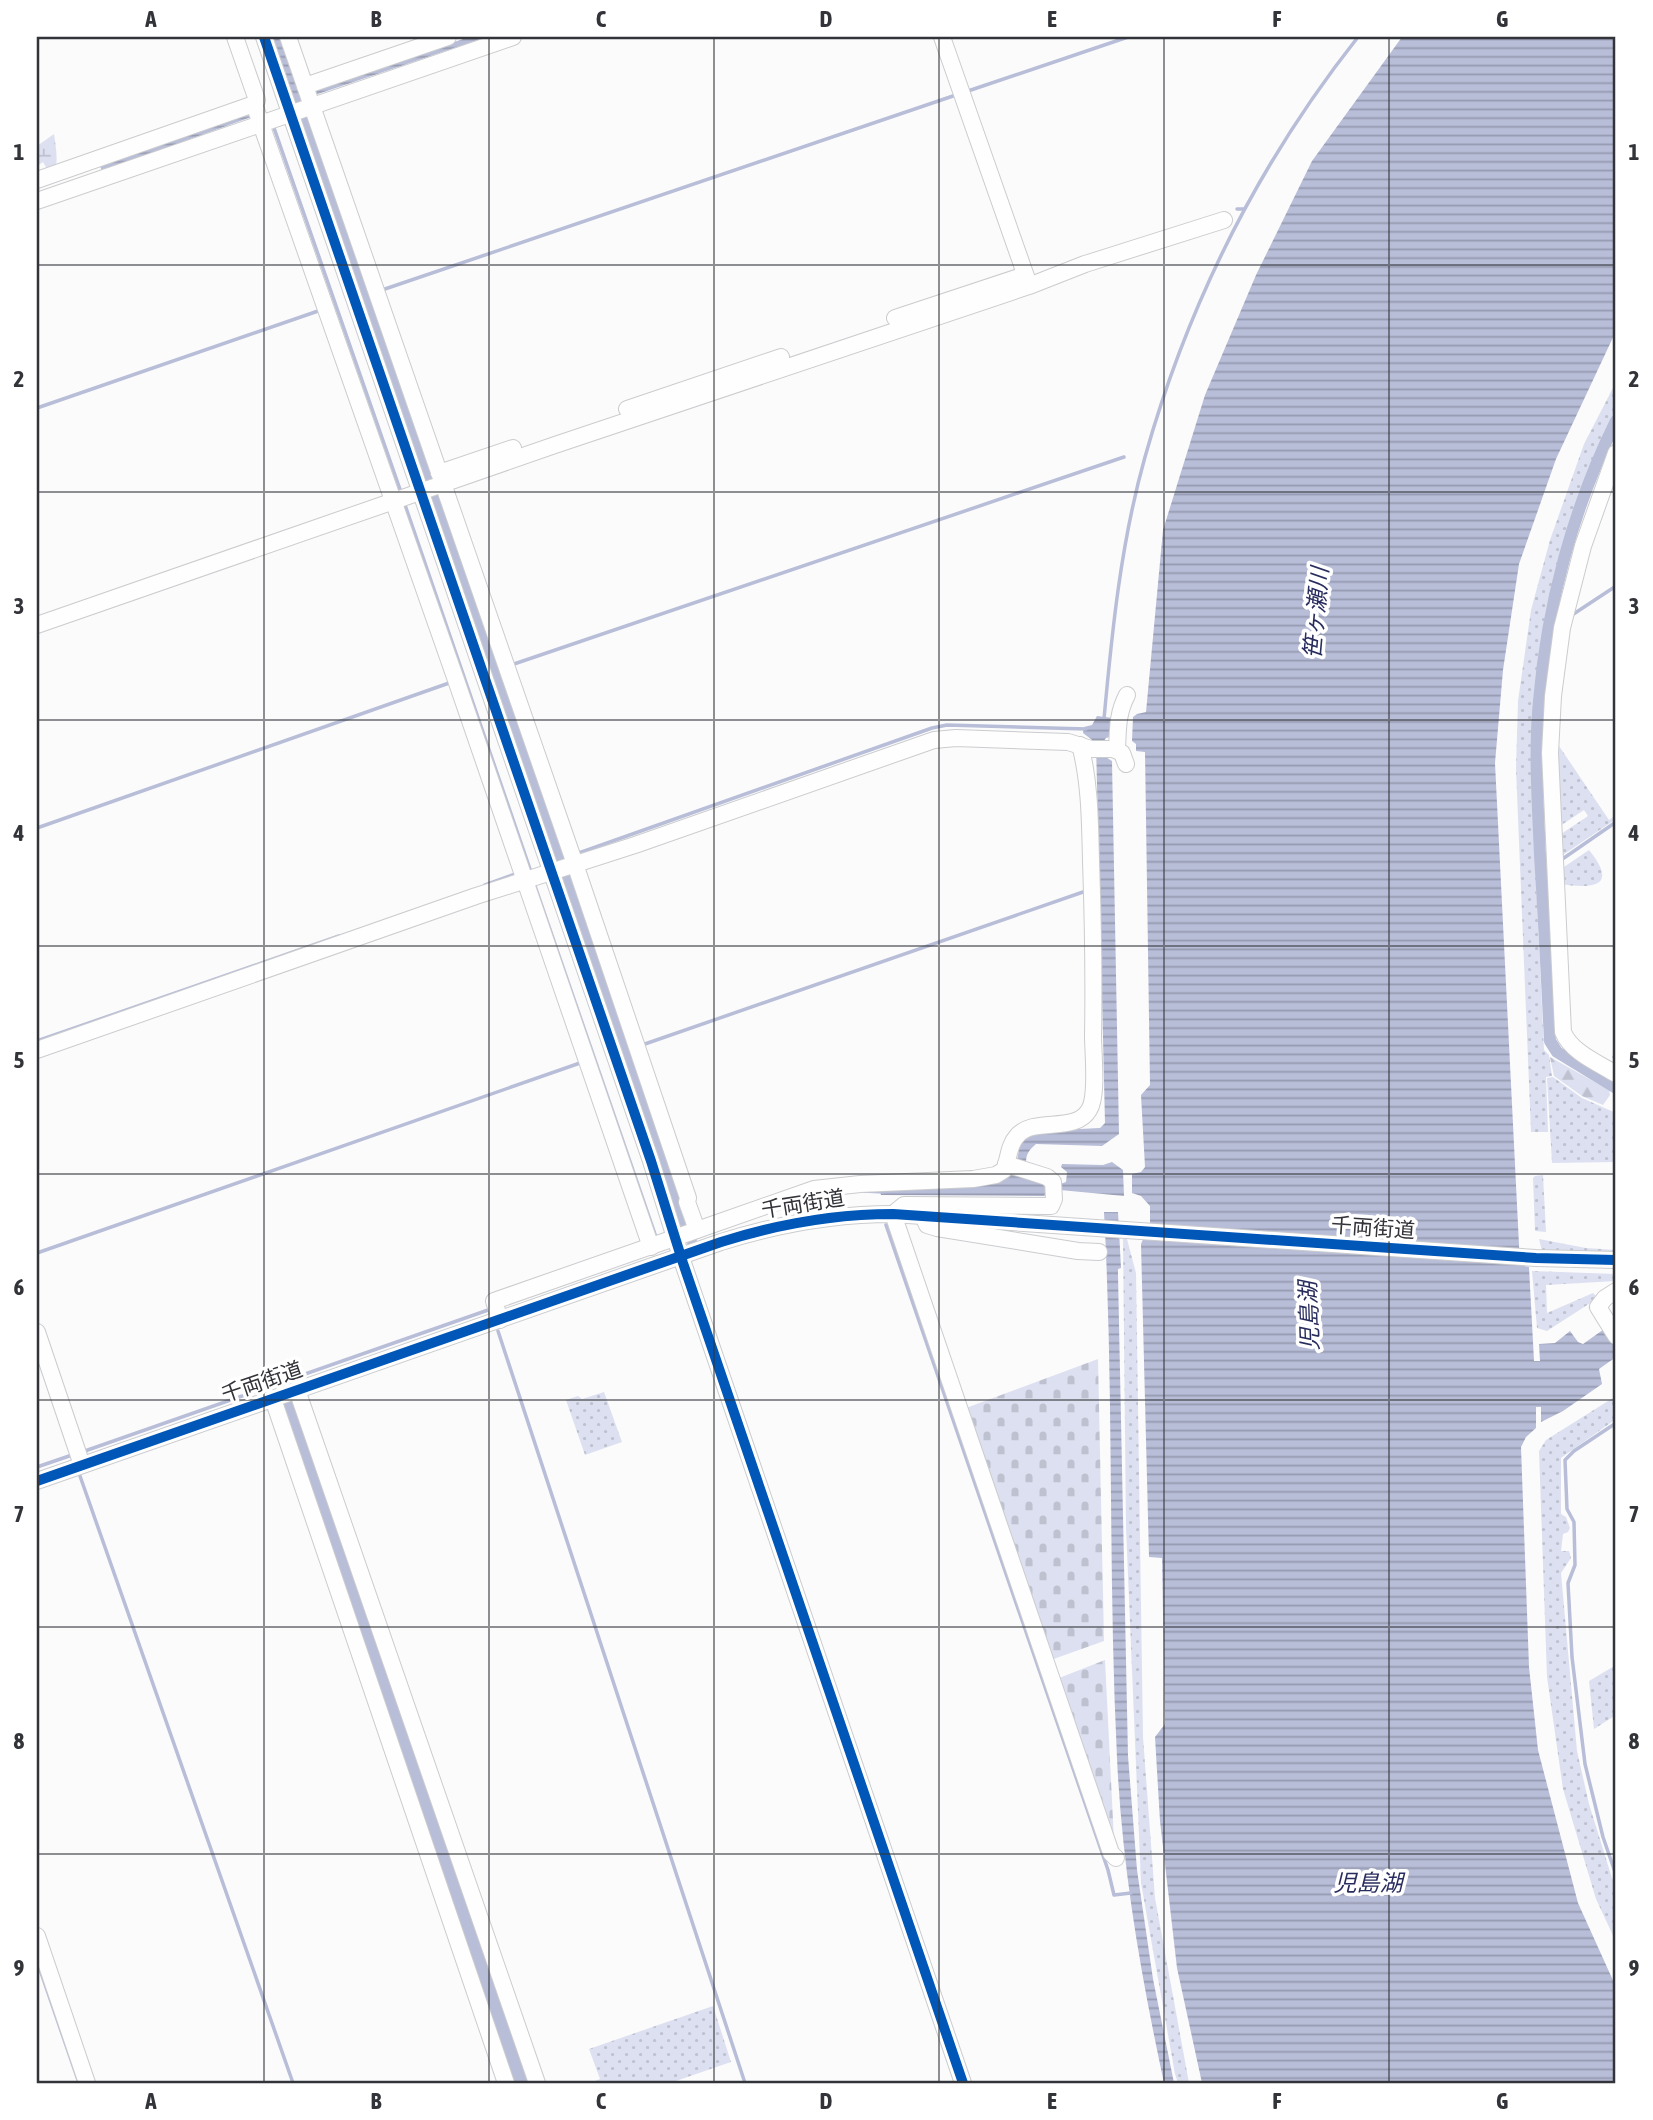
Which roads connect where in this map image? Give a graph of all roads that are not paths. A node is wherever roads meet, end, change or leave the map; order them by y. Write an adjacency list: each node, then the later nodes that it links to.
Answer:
1 (235, 37): 7 (street)
2 (264, 37): 7 (street)
3 (288, 37): 7 (street)
4 (448, 37): 7 (street)
5 (511, 37): 7 (street)
6 (942, 37): 11 (street)
7 (284, 108): 8 (street); 9 (street); 13 (street); 13 (street); 13 (street)
8 (37, 180)
9 (37, 201)
10 (1224, 220): 11 (street)
11 (1027, 280): 13 (street)
12 (1616, 453): 19 (street)
13 (415, 491): 14 (street); 17 (street); 17 (street); 17 (street)
14 (37, 625)
15 (1127, 695): 16 (street)
16 (1103, 751): 17 (street); 20 (street)
17 (543, 872): 18 (street); 23 (street); 23 (street); 24 (street)
18 (37, 1050)
19 (1616, 1074)
20 (1015, 1167): 21 (street); 23 (street)
21 (892, 1214): 22 (street, 千両街道); 26 (street, 千両街道); 36 (street)
22 (922, 1216): 25 (street); 27 (street, 千両街道)
23 (687, 1233): 24 (street); 26 (street)
24 (651, 1247): 29 (street)
25 (1099, 1252)
26 (681, 1256): 29 (street, 千両街道); 41 (street)
27 (1616, 1260)
28 (1616, 1291): 31 (street)
29 (497, 1311): 32 (street, 千両街道)
30 (37, 1332): 34 (street)
31 (1615, 1334)
32 (297, 1390): 33 (street, 千両街道); 40 (street)
33 (273, 1399): 34 (street, 千両街道); 39 (street)
34 (79, 1457): 35 (street, 千両街道)
35 (37, 1481)
36 (1116, 1858)
37 (37, 1936): 38 (street)
38 (87, 2083)
39 (506, 2083)
40 (537, 2083)
41 (963, 2083)

